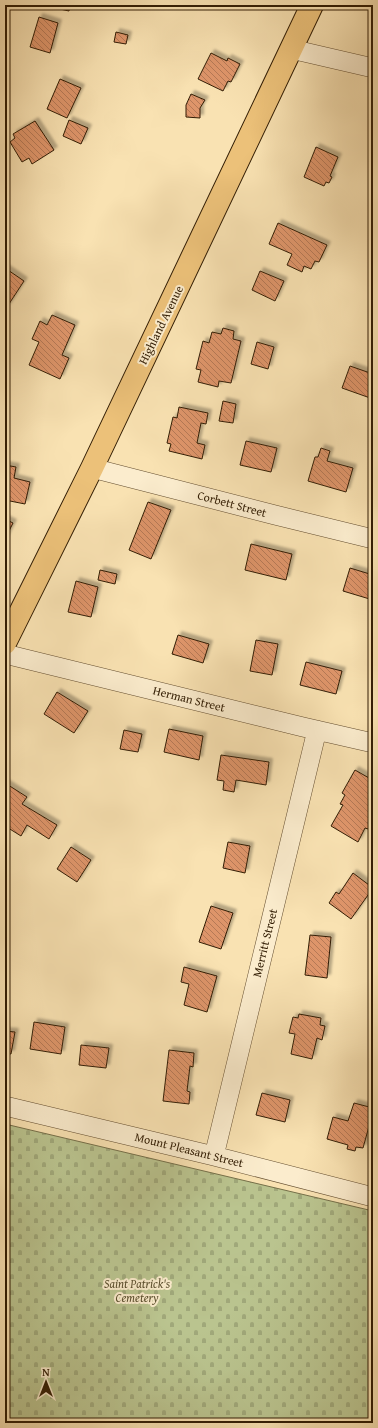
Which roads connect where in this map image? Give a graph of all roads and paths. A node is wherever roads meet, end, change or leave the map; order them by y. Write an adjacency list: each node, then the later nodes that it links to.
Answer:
1 (312, 5): 2 (main road, Highland Avenue)
2 (291, 49): 3 (street); 4 (main road, Highland Avenue)
3 (373, 68)
4 (92, 468): 5 (street, Corbett Street); 6 (main road, Highland Avenue)
5 (373, 539)
6 (5, 643)
7 (5, 654): 8 (street, Herman Street)
8 (317, 730): 9 (street, Herman Street); 11 (street, Merritt Street)
9 (373, 743)
10 (5, 1106): 11 (street, Mount Pleasant Street)
11 (214, 1156): 12 (street, Mount Pleasant Street)
12 (373, 1197)

